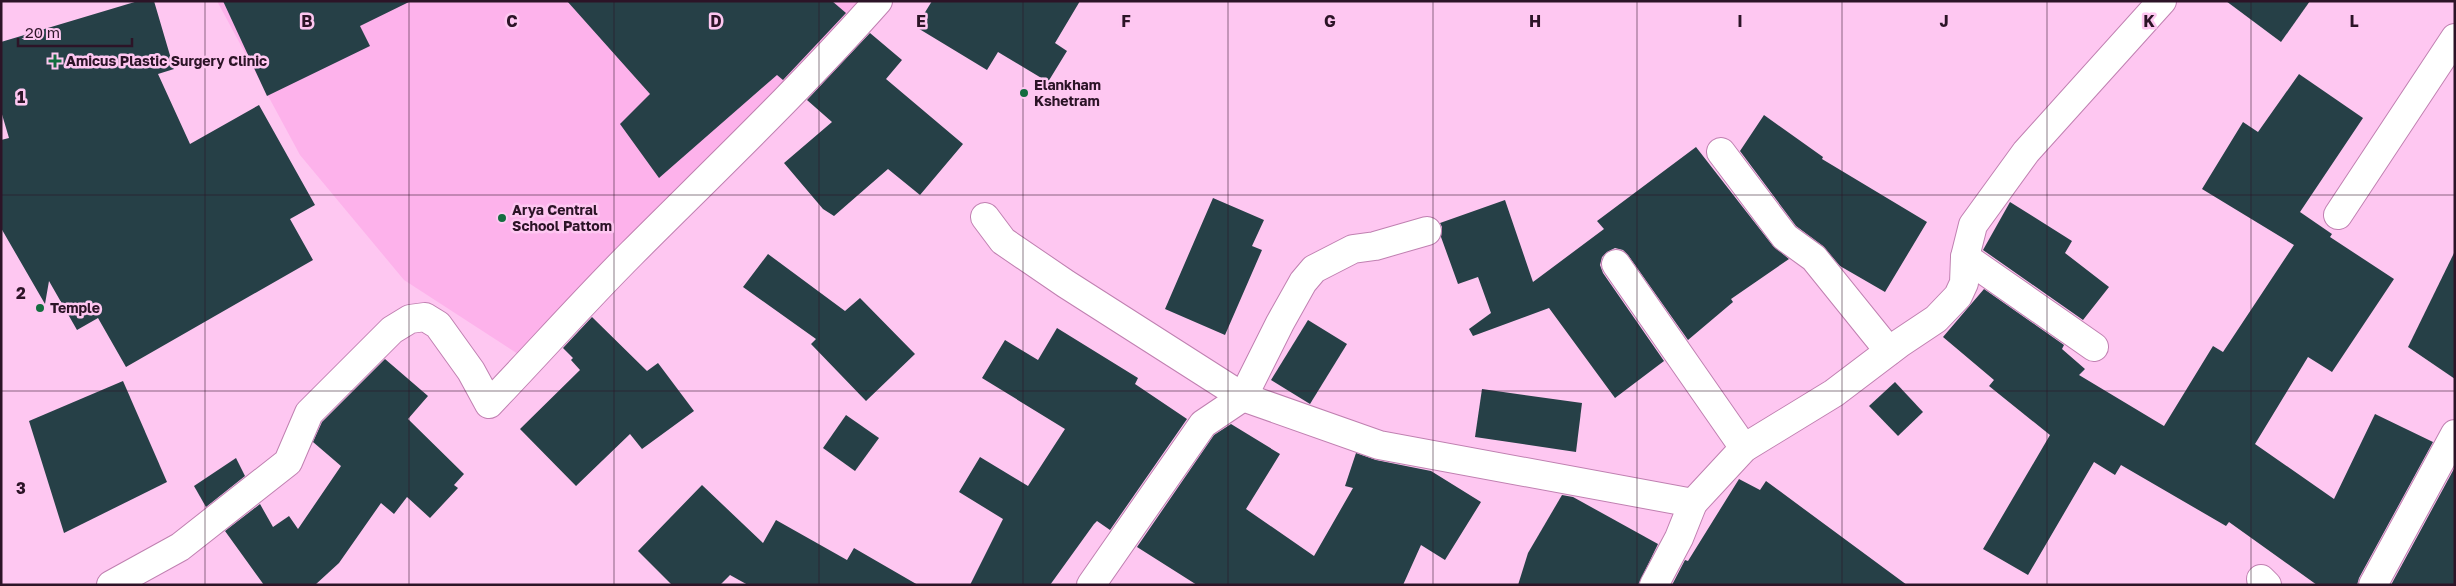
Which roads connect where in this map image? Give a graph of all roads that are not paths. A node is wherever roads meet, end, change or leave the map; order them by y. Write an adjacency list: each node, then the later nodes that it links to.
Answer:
1 (878, 1): 16 (street)
2 (2162, 1): 8 (street)
3 (2455, 38): 5 (street)
4 (1722, 152): 11 (street)
5 (2338, 215)
6 (985, 217): 12 (street)
7 (1426, 231): 12 (street)
8 (1965, 257): 10 (street); 11 (street)
9 (1616, 264): 14 (street)
10 (2094, 346)
11 (1889, 351): 14 (street)
12 (1243, 397): 15 (street); 17 (street)
13 (2455, 434): 19 (street)
14 (1744, 448): 15 (street)
15 (1694, 503): 18 (street)
16 (111, 585)
17 (1091, 585)
18 (1654, 585)
19 (2373, 585)

